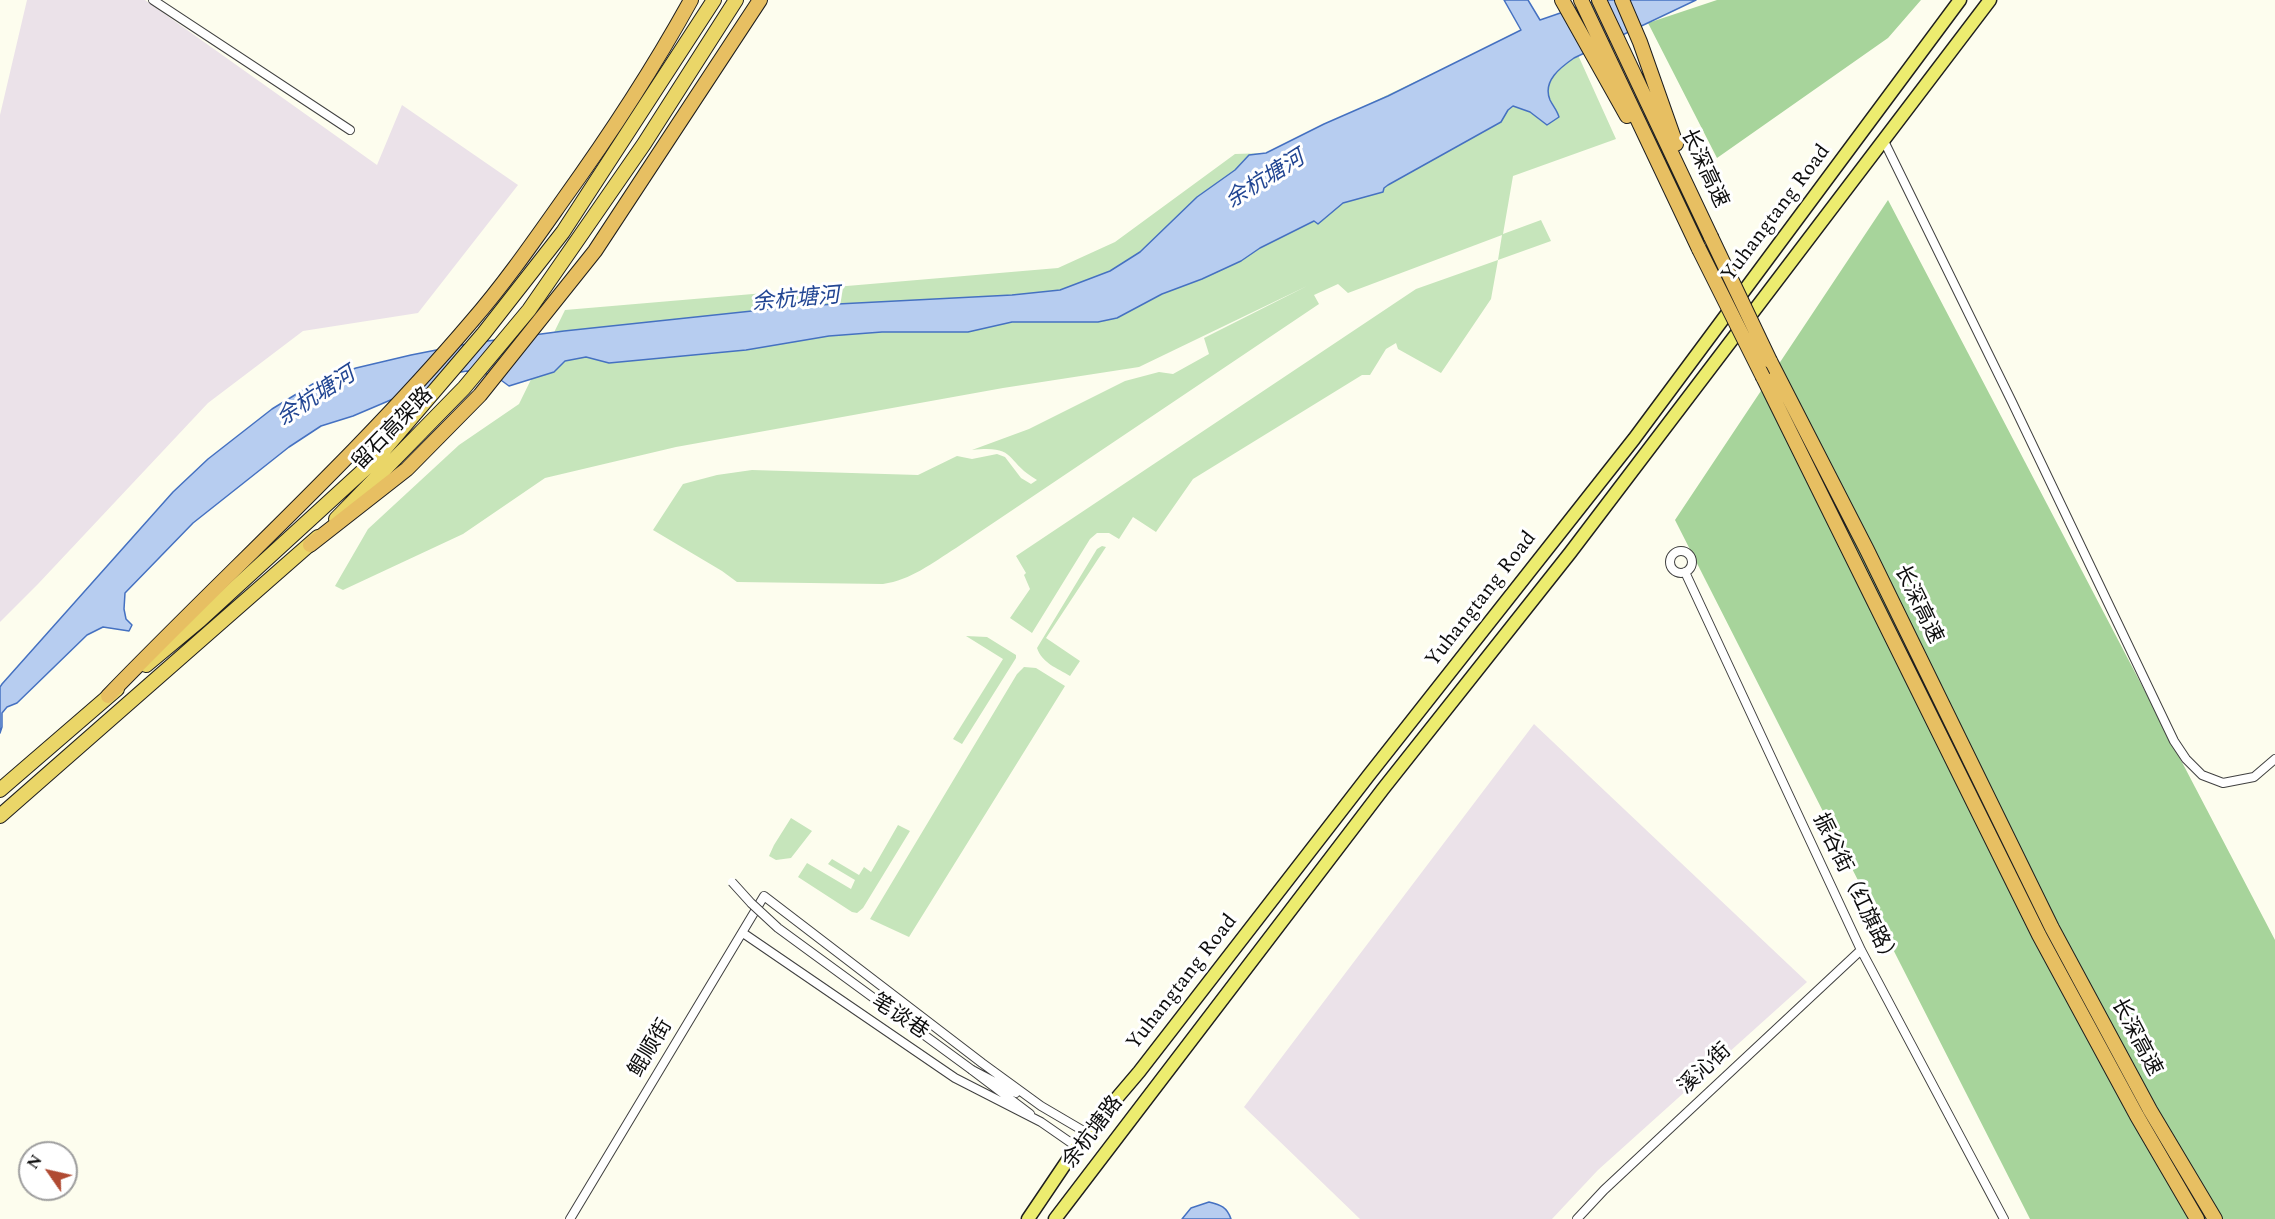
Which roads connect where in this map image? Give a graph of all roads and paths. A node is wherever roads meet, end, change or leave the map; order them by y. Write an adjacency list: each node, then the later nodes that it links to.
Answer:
1 (153, 0): 12 (street)
2 (691, 0): 18 (highway)
3 (714, 0): 18 (highway, 留石高架路)
4 (736, 0): 16 (highway, 留石高架路)
5 (760, 0): 16 (highway)
6 (1581, 0): 15 (highway, 长深高速)
7 (1599, 0): 14 (highway, 长深高速)
8 (1622, 0): 14 (highway)
9 (1960, 0): 29 (main road, Yuhangtang Road)
10 (1990, 0): 13 (main road, Yuhangtang Road)
11 (1563, 1): 15 (highway)
12 (350, 130)
13 (1883, 139): 19 (street); 33 (main road, Yuhangtang Road)
14 (1702, 216): 37 (highway, 长深高速, bridge)
15 (1686, 220): 36 (highway, 长深高速, bridge)
16 (310, 545): 21 (highway, 留石高架路)
17 (1685, 572): 25 (street, 振谷街（红旗路）)
18 (108, 696): 20 (highway, 留石高架路)
19 (2275, 759)
20 (0, 790)
21 (0, 816)
22 (732, 882): 26 (street, 笔谈巷, bridge)
23 (764, 897): 24 (street, 鲲顺街); 27 (street, 笔谈巷)
24 (743, 933): 28 (street, 笔谈巷); 31 (street, 鲲顺街)
25 (1861, 950): 34 (street, 溪沁街); 35 (street, 振谷街（红旗路）)
26 (972, 1070): 27 (street, 笔谈巷); 28 (street, 笔谈巷)
27 (1041, 1106): 29 (street, 笔谈巷)
28 (1041, 1122): 30 (street, 笔谈巷)
29 (1087, 1133): 30 (main road, Yuhangtang Road)
30 (1077, 1147): 32 (main road, Yuhangtang Road)
31 (570, 1219)
32 (1028, 1219)
33 (1055, 1219)
34 (1576, 1219)
35 (2004, 1219)
36 (2197, 1219)
37 (2215, 1219)

